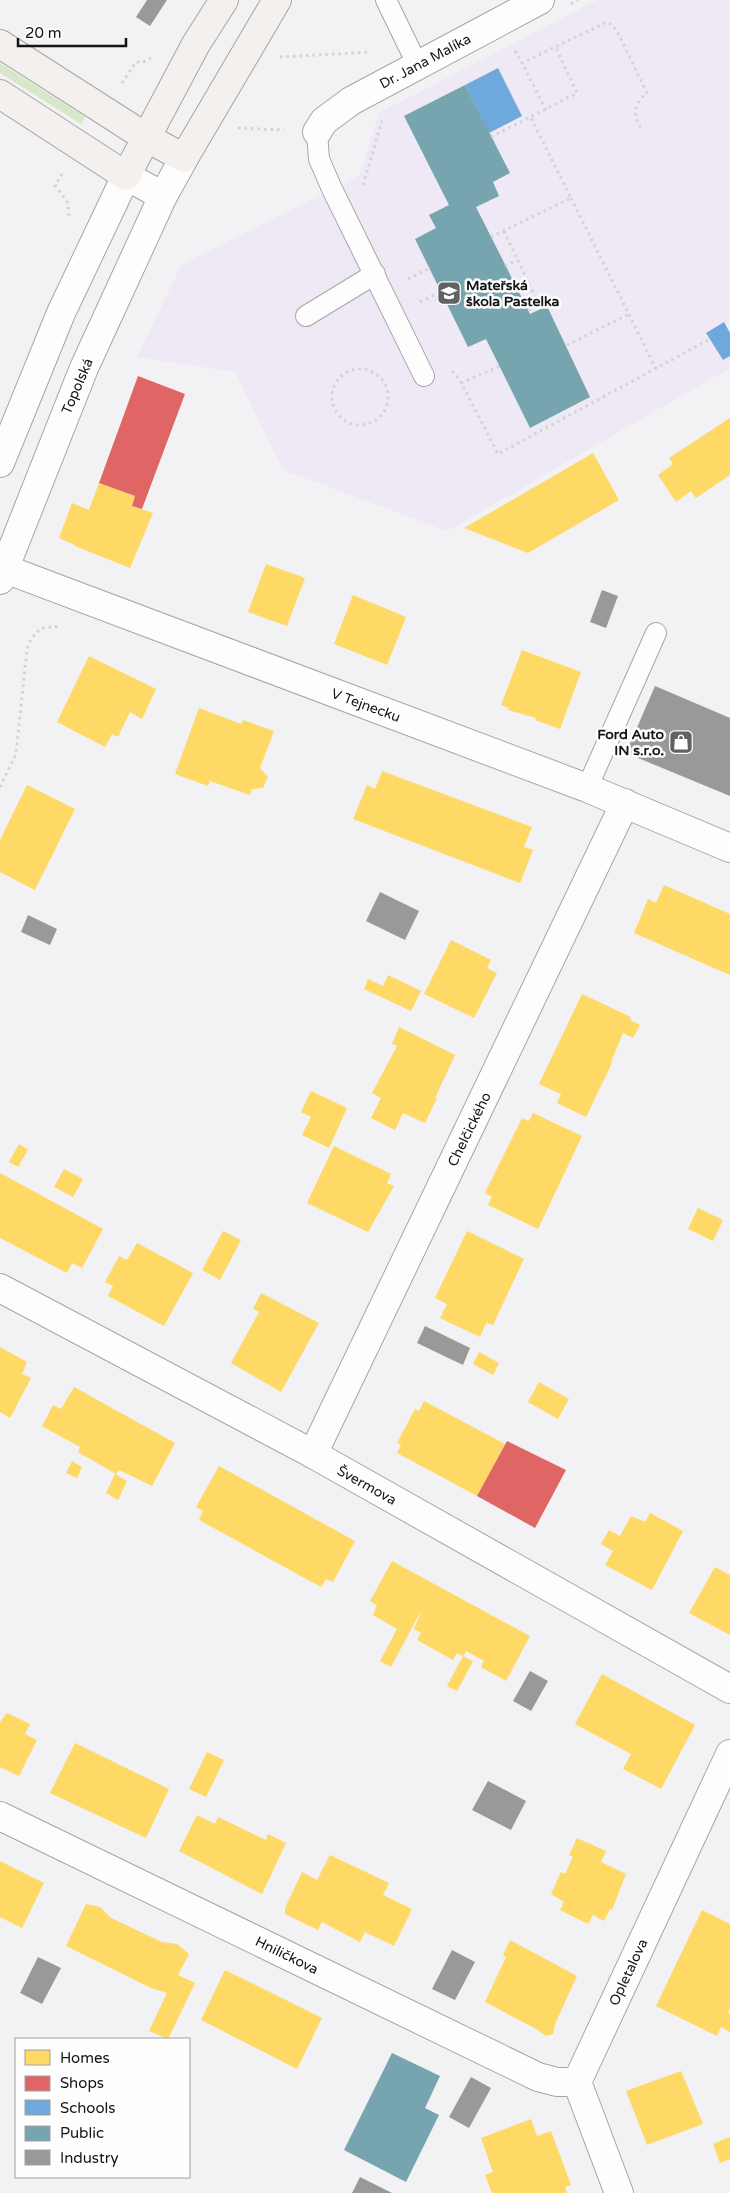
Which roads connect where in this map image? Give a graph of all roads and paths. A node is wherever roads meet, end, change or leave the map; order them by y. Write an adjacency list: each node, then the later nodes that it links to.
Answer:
1 (224, 0): 19 (main road)
2 (277, 0): 20 (main road)
3 (386, 0): 8 (lane)
4 (540, 0): 8 (street, Dr. Jana Malíka)
5 (0, 44): 19 (main road)
6 (555, 46): 10 (path); 12 (path); 16 (path)
7 (513, 47): 10 (path)
8 (414, 57): 9 (path); 17 (street, Dr. Jana Malíka)
9 (274, 58)
10 (522, 63): 12 (path)
11 (0, 94): 21 (main road)
12 (546, 110): 14 (path)
13 (383, 118): 22 (path)
14 (531, 118): 18 (path); 24 (path)
15 (233, 128): 17 (path)
16 (641, 128)
17 (318, 132): 30 (lane)
18 (491, 137)
19 (147, 138): 20 (main road); 21 (main road)
20 (184, 158): 23 (street, Topolská)
21 (126, 176): 23 (street); 45 (street)
22 (360, 189)
23 (162, 196): 46 (street, Topolská)
24 (570, 198): 25 (path); 35 (path)
25 (504, 231): 26 (path); 27 (path)
26 (491, 237)
27 (517, 260): 28 (path); 34 (path)
28 (505, 266)
29 (428, 268): 31 (path)
30 (375, 274): 36 (lane); 42 (lane)
31 (400, 283)
32 (440, 292): 33 (path)
33 (412, 306)
34 (527, 311)
35 (629, 314): 38 (path); 41 (path)
36 (306, 316)
37 (710, 339): 41 (path)
38 (567, 344)
39 (500, 366): 43 (path)
40 (450, 369): 43 (path)
41 (656, 369): 43 (path)
42 (424, 376)
43 (461, 383)
44 (366, 425): 44 (path)
45 (0, 463)
46 (1, 572): 47 (street, V Tejnecku)
47 (69, 594): 49 (path); 50 (street, V Tejnecku)
48 (656, 632): 50 (lane)
49 (0, 787)
50 (587, 788): 51 (street, V Tejnecku)
51 (625, 803): 52 (street, V Tejnecku); 54 (street, Chelčického)
52 (730, 848)
53 (0, 1288): 54 (street, Švermova)
54 (313, 1454): 55 (street, Švermova)
55 (730, 1689)
56 (730, 1754): 58 (street, Opletalova)
57 (0, 1816): 58 (street, Hniličkova)
58 (577, 2082): 59 (street)
59 (619, 2193)

